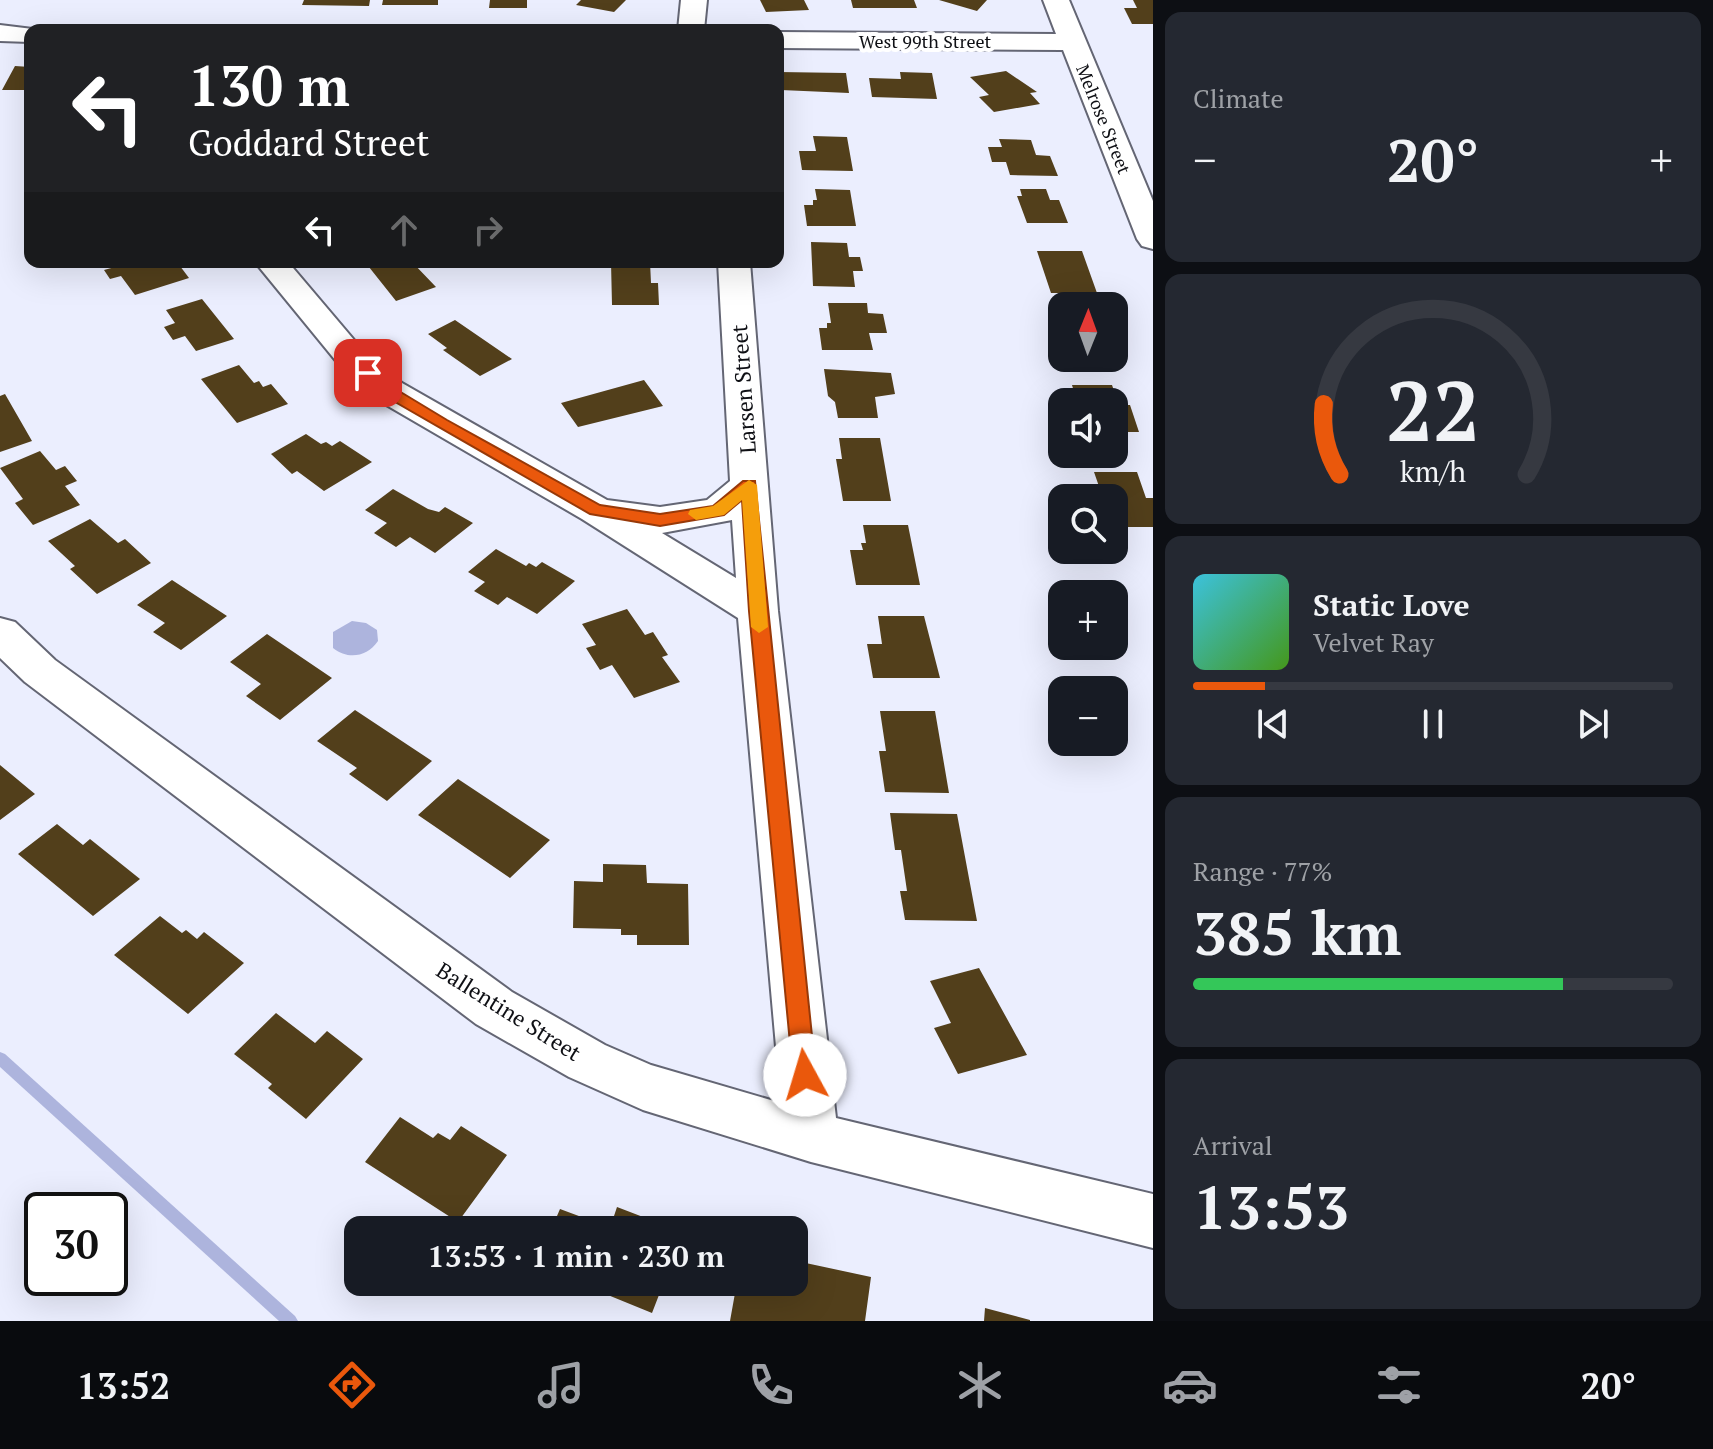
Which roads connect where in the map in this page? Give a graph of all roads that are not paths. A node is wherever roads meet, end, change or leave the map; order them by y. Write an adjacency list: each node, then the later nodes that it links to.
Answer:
1 (694, 0): 3 (street)
2 (1056, 0): 7 (street, Melrose Street)
3 (692, 24)
4 (0, 33): 5 (street)
5 (24, 34)
6 (784, 40): 7 (street, West 99th Street)
7 (1072, 42): 8 (street, Melrose Street)
8 (1153, 239)
9 (276, 268): 12 (street)
10 (734, 268): 11 (street, Larsen Street)
11 (749, 485): 12 (street); 13 (street, Larsen Street)
12 (596, 510): 13 (street)
13 (758, 611): 15 (street, Larsen Street)
14 (0, 633): 15 (street, Ballentine Street)
15 (811, 1137): 16 (street, Ballentine Street)
16 (1153, 1221)

